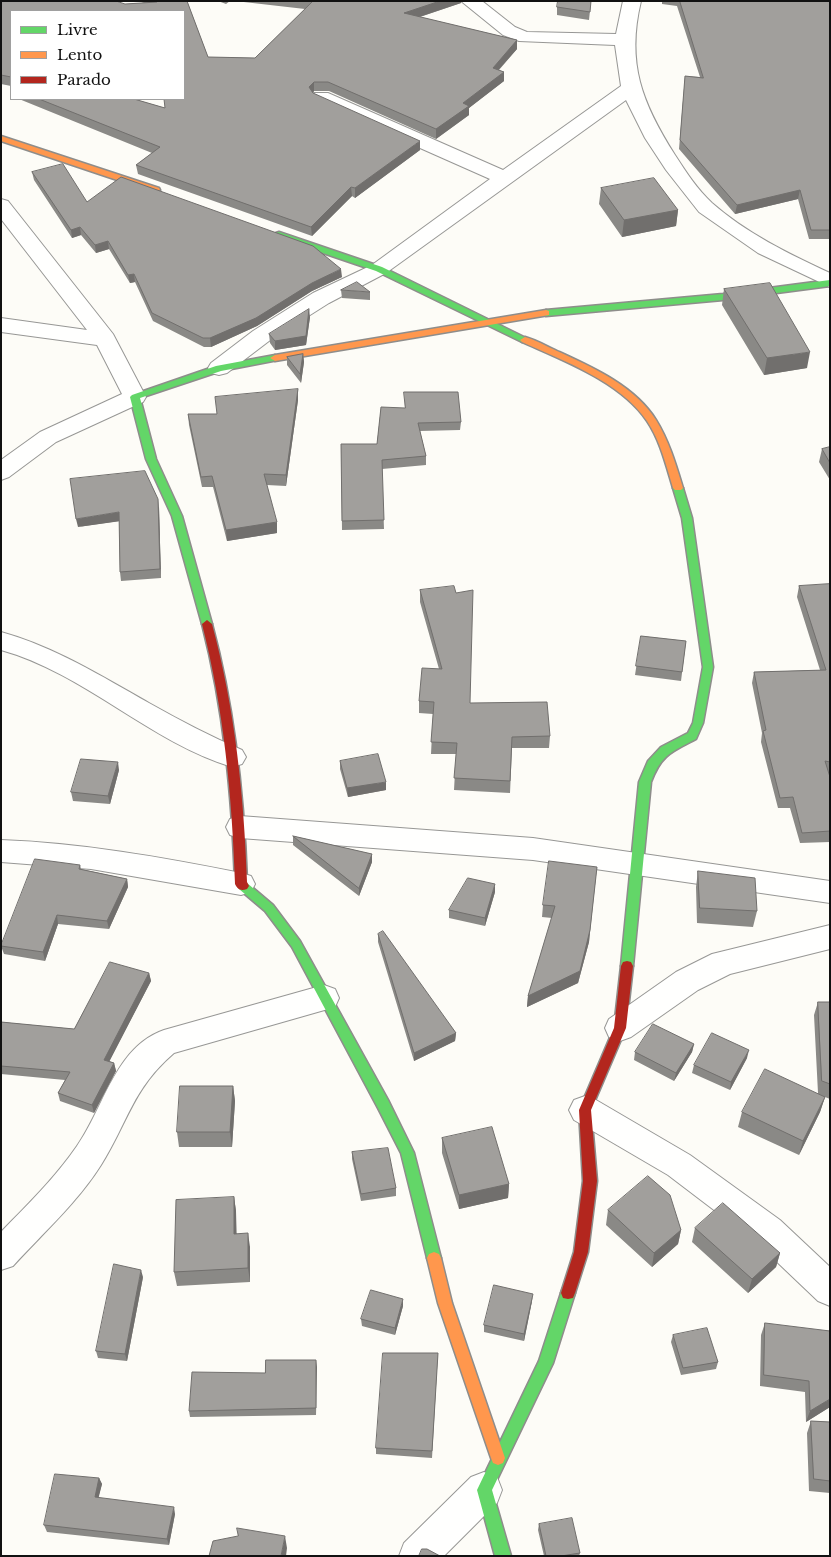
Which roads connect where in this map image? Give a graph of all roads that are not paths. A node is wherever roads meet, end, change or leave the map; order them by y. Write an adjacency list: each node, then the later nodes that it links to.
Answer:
1 (470, 1): 3 (street)
2 (632, 1): 3 (street)
3 (624, 40): 4 (street)
4 (629, 89): 7 (street); 12 (street)
5 (321, 96): 7 (street)
6 (1, 138): 8 (street)
7 (504, 178): 11 (street)
8 (164, 193)
9 (1, 205): 15 (street)
10 (267, 231): 11 (street)
11 (380, 269): 13 (street); 16 (street)
12 (830, 282): 13 (street)
13 (490, 322): 16 (street); 23 (street)
14 (1, 325): 15 (street)
15 (106, 339): 17 (street)
16 (219, 368): 17 (street)
17 (135, 398): 18 (street); 20 (street)
18 (1, 472)
19 (1, 641): 20 (street)
20 (232, 757): 21 (street)
21 (240, 827): 23 (street); 24 (street)
22 (1, 851): 24 (street)
23 (638, 865): 25 (street); 28 (street)
24 (240, 884): 27 (street)
25 (830, 892)
26 (830, 937): 28 (street)
27 (324, 998): 30 (street); 32 (street)
28 (620, 1028): 29 (street)
29 (585, 1110): 31 (street); 32 (street)
30 (1, 1255)
31 (830, 1290)
32 (498, 1458): 33 (street)
33 (484, 1490): 34 (street); 35 (street)
34 (416, 1556)
35 (503, 1556)

